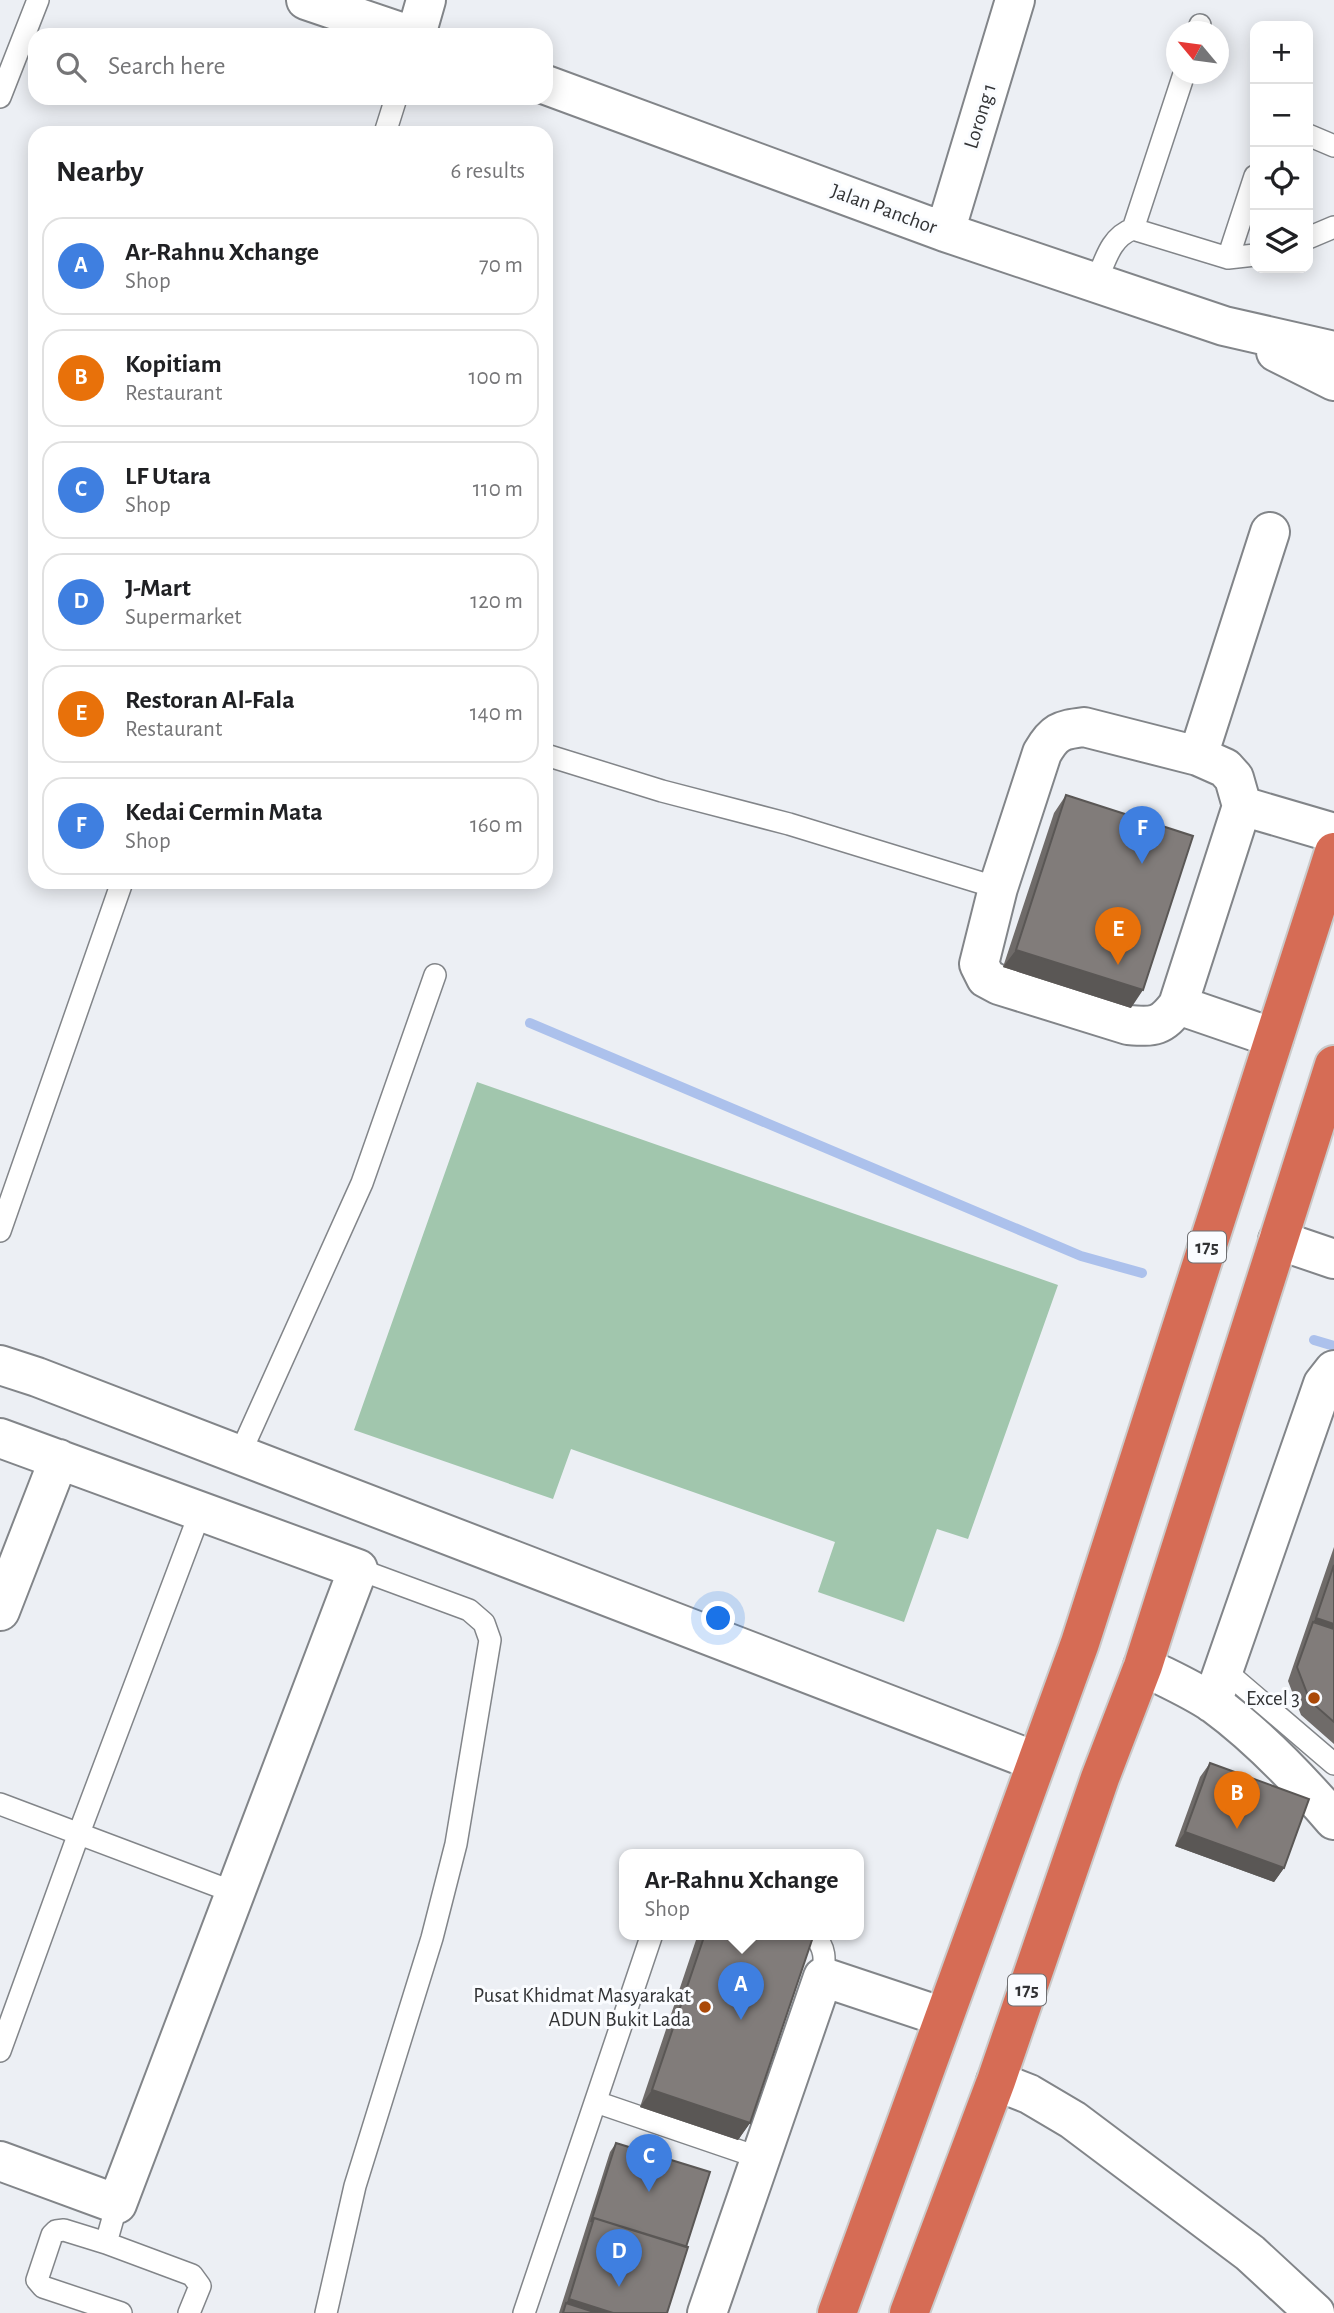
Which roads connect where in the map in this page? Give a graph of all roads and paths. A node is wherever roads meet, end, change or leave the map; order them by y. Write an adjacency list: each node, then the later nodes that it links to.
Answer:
1 (38, 0): 9 (lane)
2 (306, 0): 5 (street)
3 (426, 0): 6 (street)
4 (1015, 0): 17 (street, Lorong 1)
5 (388, 28)
6 (418, 28)
7 (1181, 84): 16 (lane)
8 (553, 88): 17 (street, Jalan Panchor)
9 (0, 97)
10 (394, 105): 11 (lane)
11 (387, 126)
12 (1313, 137): 13 (lane)
13 (1334, 146)
14 (1250, 191): 20 (lane)
15 (1334, 227): 18 (lane)
16 (1133, 229): 20 (lane); 21 (lane)
17 (945, 232): 21 (street, Jalan Panchor)
18 (1313, 236)
19 (1250, 256): 20 (lane)
20 (1228, 258)
21 (1096, 282): 22 (street, Jalan Panchor)
22 (1224, 326): 23 (street); 24 (street)
23 (1334, 351)
24 (1334, 381)
25 (1270, 532): 26 (street)
26 (1198, 756): 28 (street); 31 (street)
27 (553, 757): 31 (lane)
28 (1241, 806): 29 (street); 34 (street)
29 (1334, 833)
30 (1334, 852): 35 (highway, 175)
31 (998, 888): 34 (street)
32 (120, 889): 38 (lane)
33 (435, 975): 44 (lane)
34 (1178, 1005): 35 (street)
35 (1275, 1038): 51 (highway, 175)
36 (1334, 1065): 37 (highway, 175)
37 (1324, 1131): 39 (highway, 175)
38 (0, 1231)
39 (1279, 1240): 40 (street); 49 (highway, 175)
40 (1334, 1259)
41 (0, 1365): 44 (street)
42 (1334, 1370): 50 (street)
43 (0, 1438): 45 (street)
44 (239, 1456): 51 (street)
45 (59, 1459): 46 (street); 48 (street)
46 (201, 1510): 47 (street); 55 (lane)
47 (358, 1569): 56 (street); 70 (lane)
48 (0, 1611)
49 (1143, 1666): 50 (street); 62 (highway, 175)
50 (1217, 1686): 52 (lane); 54 (street)
51 (1035, 1761): 60 (highway, 175)
52 (1334, 1764)
53 (0, 1804): 55 (lane)
54 (1334, 1820)
55 (79, 1833): 56 (lane); 61 (lane)
56 (236, 1892): 66 (street)
57 (650, 1940): 63 (lane)
58 (818, 1940): 59 (lane)
59 (822, 1977): 60 (street); 64 (street)
60 (943, 2017): 73 (highway, 175)
61 (0, 2051)
62 (996, 2081): 74 (highway, 175); 75 (street)
63 (596, 2102): 64 (lane); 71 (lane)
64 (760, 2158): 72 (street)
65 (0, 2161): 66 (street)
66 (117, 2204): 67 (lane)
67 (106, 2243): 68 (lane); 69 (lane)
68 (121, 2313)
69 (189, 2313)
70 (326, 2313)
71 (524, 2313)
72 (707, 2313)
73 (837, 2313)
74 (909, 2313)
75 (1315, 2313)

